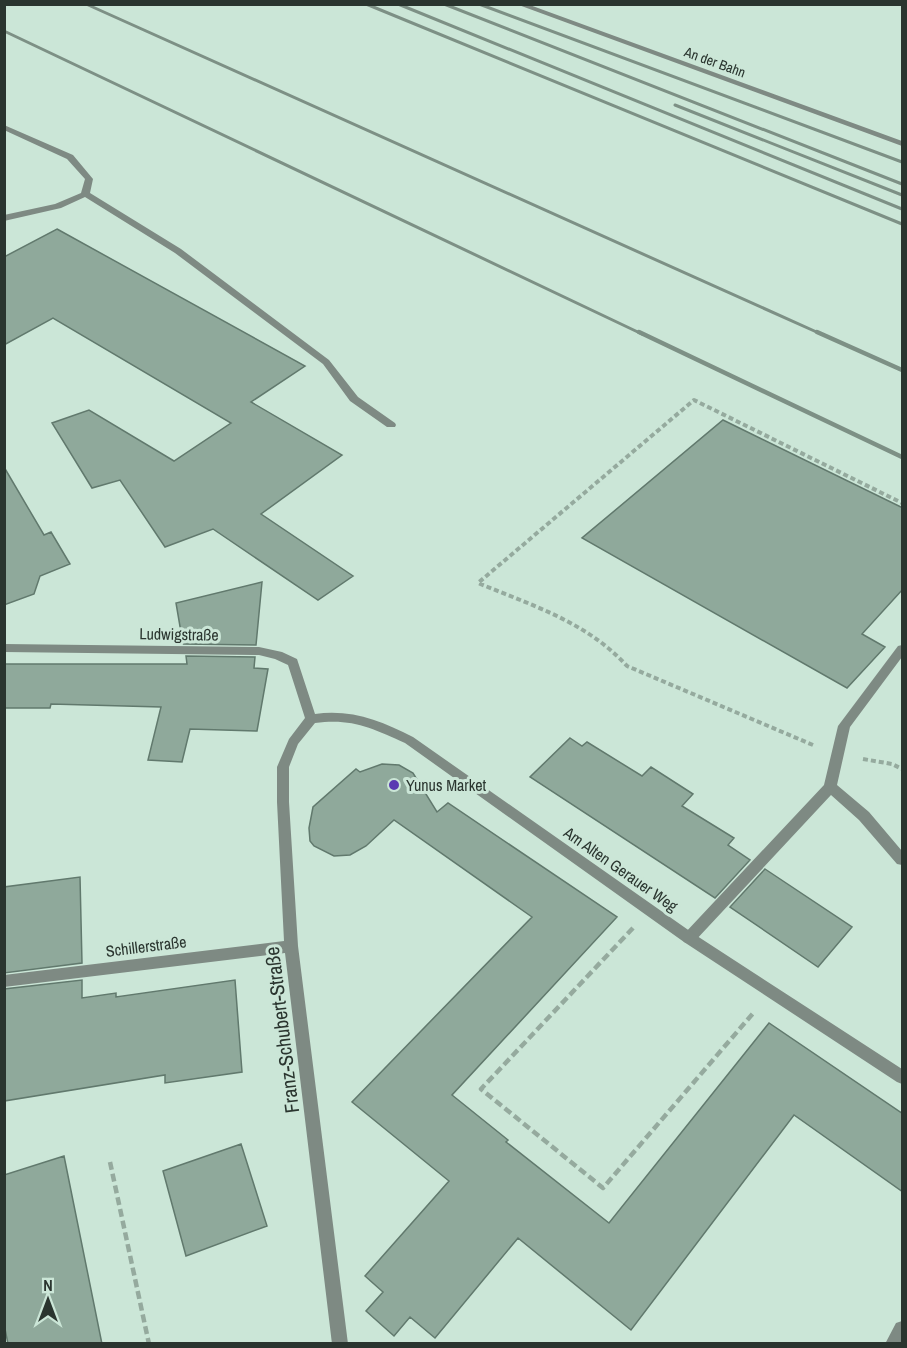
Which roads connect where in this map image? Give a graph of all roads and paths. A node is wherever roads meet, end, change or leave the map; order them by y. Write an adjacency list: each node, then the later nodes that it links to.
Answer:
1 (519, 4): 3 (street, An der Bahn)
2 (4, 127): 4 (street)
3 (903, 144)
4 (85, 194): 5 (street); 6 (street)
5 (4, 218)
6 (391, 425)
7 (903, 503): 11 (path)
8 (4, 648): 10 (street, Ludwigstraße)
9 (903, 649): 11 (street)
10 (311, 719): 15 (street, Am Alten Gerauer Weg); 17 (street, Franz-Schubert-Straße)
11 (837, 755): 12 (path); 13 (street)
12 (903, 769)
13 (830, 787): 14 (street); 16 (street)
14 (903, 860)
15 (650, 910): 16 (street, Am Alten Gerauer Weg); 19 (path)
16 (689, 938): 19 (street, Am Alten Gerauer Weg)
17 (291, 946): 18 (street, Schillerstraße); 24 (street, Franz-Schubert-Straße)
18 (4, 981)
19 (772, 992): 20 (street, Am Alten Gerauer Weg)
20 (903, 1077)
21 (110, 1162): 23 (path)
22 (903, 1329): 25 (street)
23 (148, 1344)
24 (340, 1344)
25 (893, 1344)

